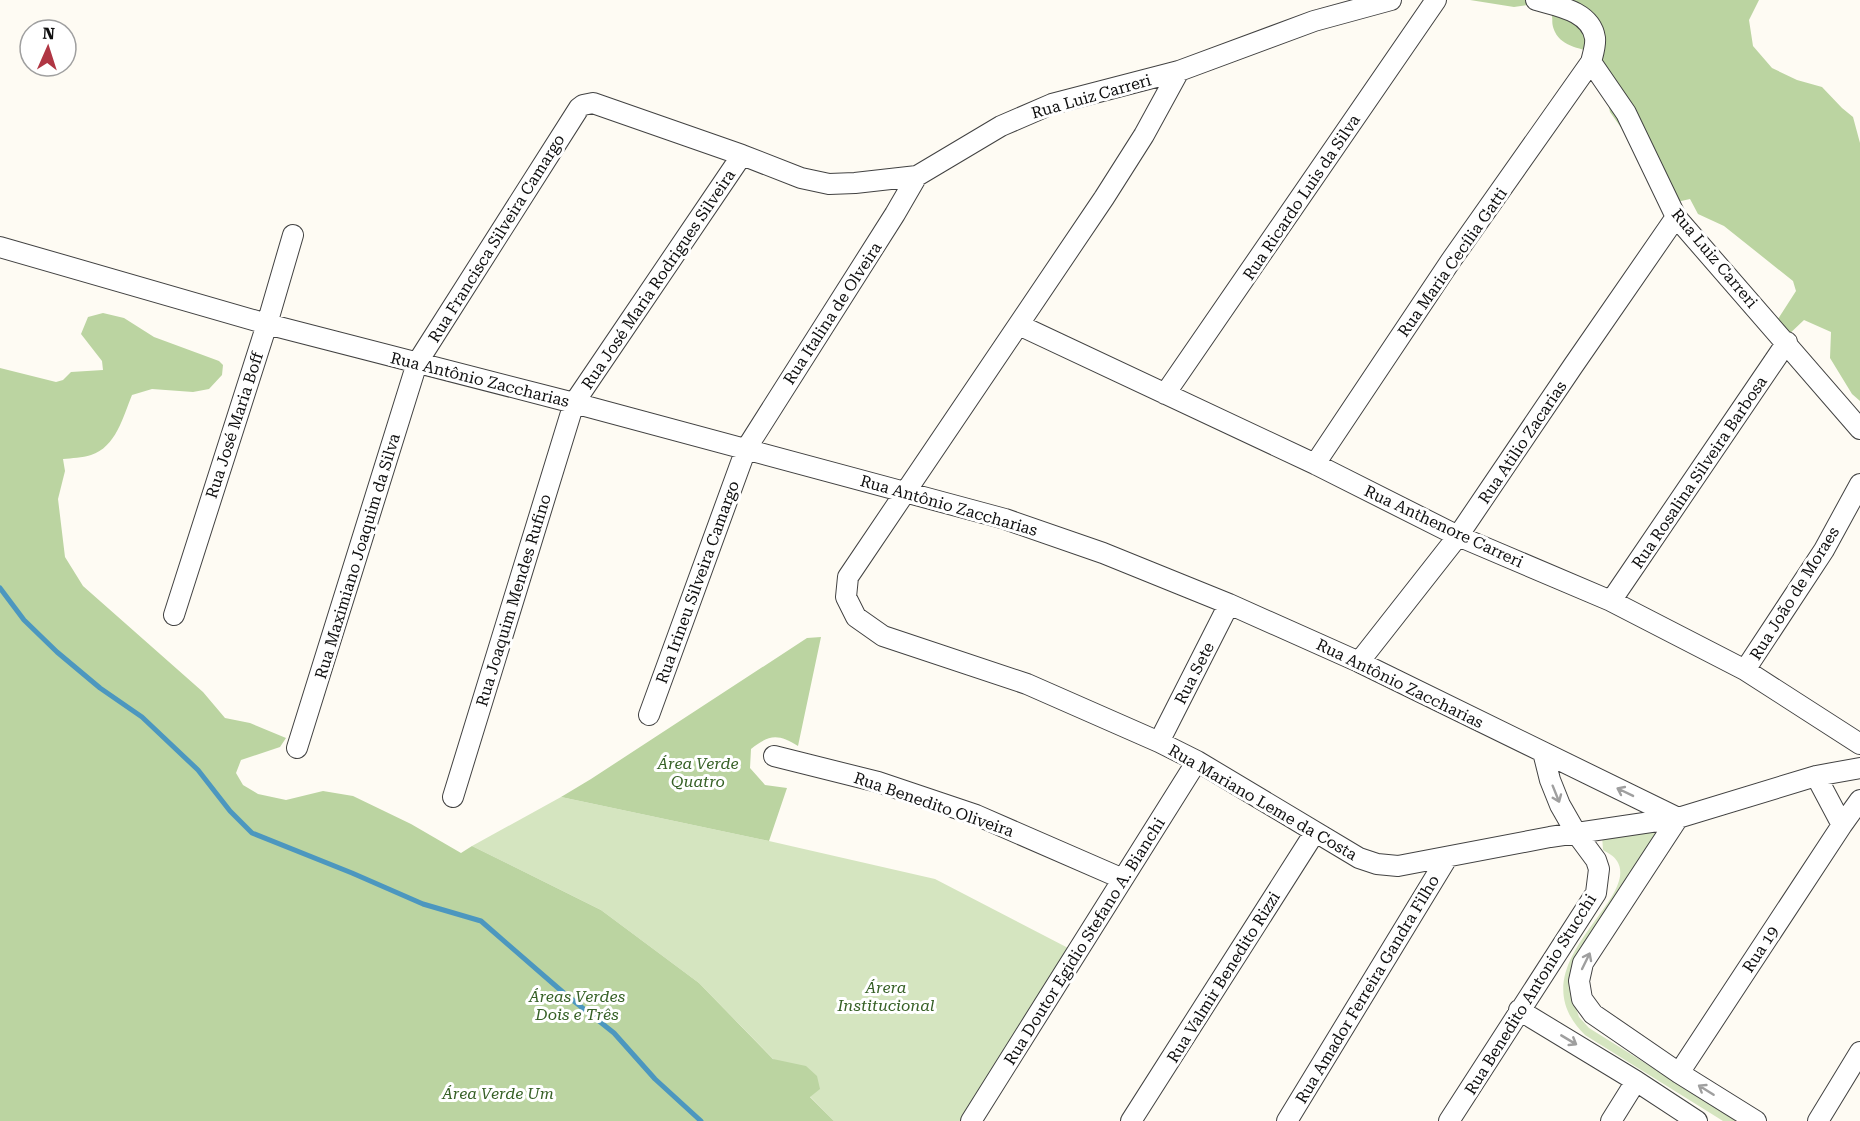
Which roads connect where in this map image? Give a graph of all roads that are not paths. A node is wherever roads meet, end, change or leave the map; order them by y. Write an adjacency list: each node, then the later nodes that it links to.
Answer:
1 (1391, 0): 5 (street, Rua Luiz Carreri)
2 (1436, 0): 16 (street, Rua Ricardo Luis da Silva)
3 (1536, 0): 4 (street)
4 (1592, 62): 9 (street, Rua Luiz Carreri); 20 (street, Rua Maria Cecília Gatti)
5 (1179, 71): 8 (street, Rua Luiz Carreri); 13 (street)
6 (574, 112): 7 (street, Rua Luiz Carreri); 15 (street, Rua Francisca Silveira Camargo)
7 (742, 155): 8 (street, Rua Luiz Carreri); 17 (street, Rua José Maria Rodrigues Silveira)
8 (917, 176): 19 (street, Rua Italina de Olveira)
9 (1676, 217): 14 (street, Rua Luiz Carreri); 23 (street, Rua Atilio Zacarias)
10 (293, 235): 12 (street, Rua José Maria Boff)
11 (0, 247): 12 (street, Rua Antônio Zaccharias)
12 (267, 324): 15 (street, Rua Antônio Zaccharias); 26 (street, Rua José Maria Boff)
13 (1019, 326): 16 (street, Rua Anthenore Carreri); 22 (street)
14 (1786, 342): 18 (street, Rua Luiz Carreri); 24 (street, Rua Rosalina Silveira Barbosa)
15 (417, 363): 17 (street, Rua Antônio Zaccharias); 32 (street, Rua Maximiano Joaquim da Silva)
16 (1165, 394): 20 (street, Rua Anthenore Carreri)
17 (574, 403): 19 (street, Rua Antônio Zaccharias); 38 (street, Rua Joaquim Mendes Rufino)
18 (1860, 429)
19 (746, 449): 22 (street, Rua Antônio Zaccharias); 29 (street, Rua Irineu Silveira Camargo)
20 (1315, 464): 23 (street, Rua Anthenore Carreri)
21 (1860, 484): 28 (street, Rua João de Moraes)
22 (906, 493): 25 (street, Rua Antônio Zaccharias); 30 (street, Rua Mariano Leme da Costa)
23 (1458, 536): 24 (street, Rua Anthenore Carreri); 27 (street, Rua Atilio Zacarias)
24 (1611, 601): 28 (street, Rua Anthenore Carreri)
25 (1229, 604): 27 (street, Rua Antônio Zaccharias); 30 (street, Rua Sete)
26 (174, 615)
27 (1359, 662): 33 (street, Rua Antônio Zaccharias)
28 (1745, 670): 31 (street, Rua Anthenore Carreri)
29 (649, 715)
30 (1159, 742): 35 (street, Rua Mariano Leme da Costa)
31 (1860, 744)
32 (297, 748)
33 (1543, 752): 40 (street, Rua Antônio Zaccharias, one-way to 33); 43 (street, Rua Benedito Antonio Stucchi, one-way to 43)
34 (774, 756): 45 (street, Rua Benedito Oliveira)
35 (1197, 761): 42 (street, Rua Mariano Leme da Costa); 45 (street, Rua Doutor Egidio Stefano A. Bianchi)
36 (1860, 768): 37 (street)
37 (1816, 776): 40 (street); 41 (street)
38 (453, 797)
39 (1860, 800): 41 (street, Rua 19)
40 (1678, 818): 43 (street, Rua Mariano Leme da Costa); 48 (street, one-way to 40)
41 (1842, 825): 48 (street, Rua 19)
42 (1315, 832): 44 (street, Rua Mariano Leme da Costa); 51 (street, Rua Valmir Benedito Rizzi)
43 (1576, 833): 44 (street, Rua Mariano Leme da Costa); 46 (street, Rua Benedito Antonio Stucchi)
44 (1447, 858): 52 (street, Rua Amador Ferreira Gandra Filho)
45 (1123, 879): 50 (street, Rua Doutor Egidio Stefano A. Bianchi)
46 (1520, 1010): 49 (street, one-way to 49); 53 (street, Rua Benedito Antonio Stucchi)
47 (1860, 1052): 57 (street)
48 (1679, 1073): 56 (street, one-way to 48)
49 (1636, 1081): 54 (street); 55 (street)
50 (971, 1121)
51 (1131, 1121)
52 (1287, 1121)
53 (1449, 1121)
54 (1611, 1121)
55 (1697, 1121)
56 (1756, 1121)
57 (1818, 1121)

